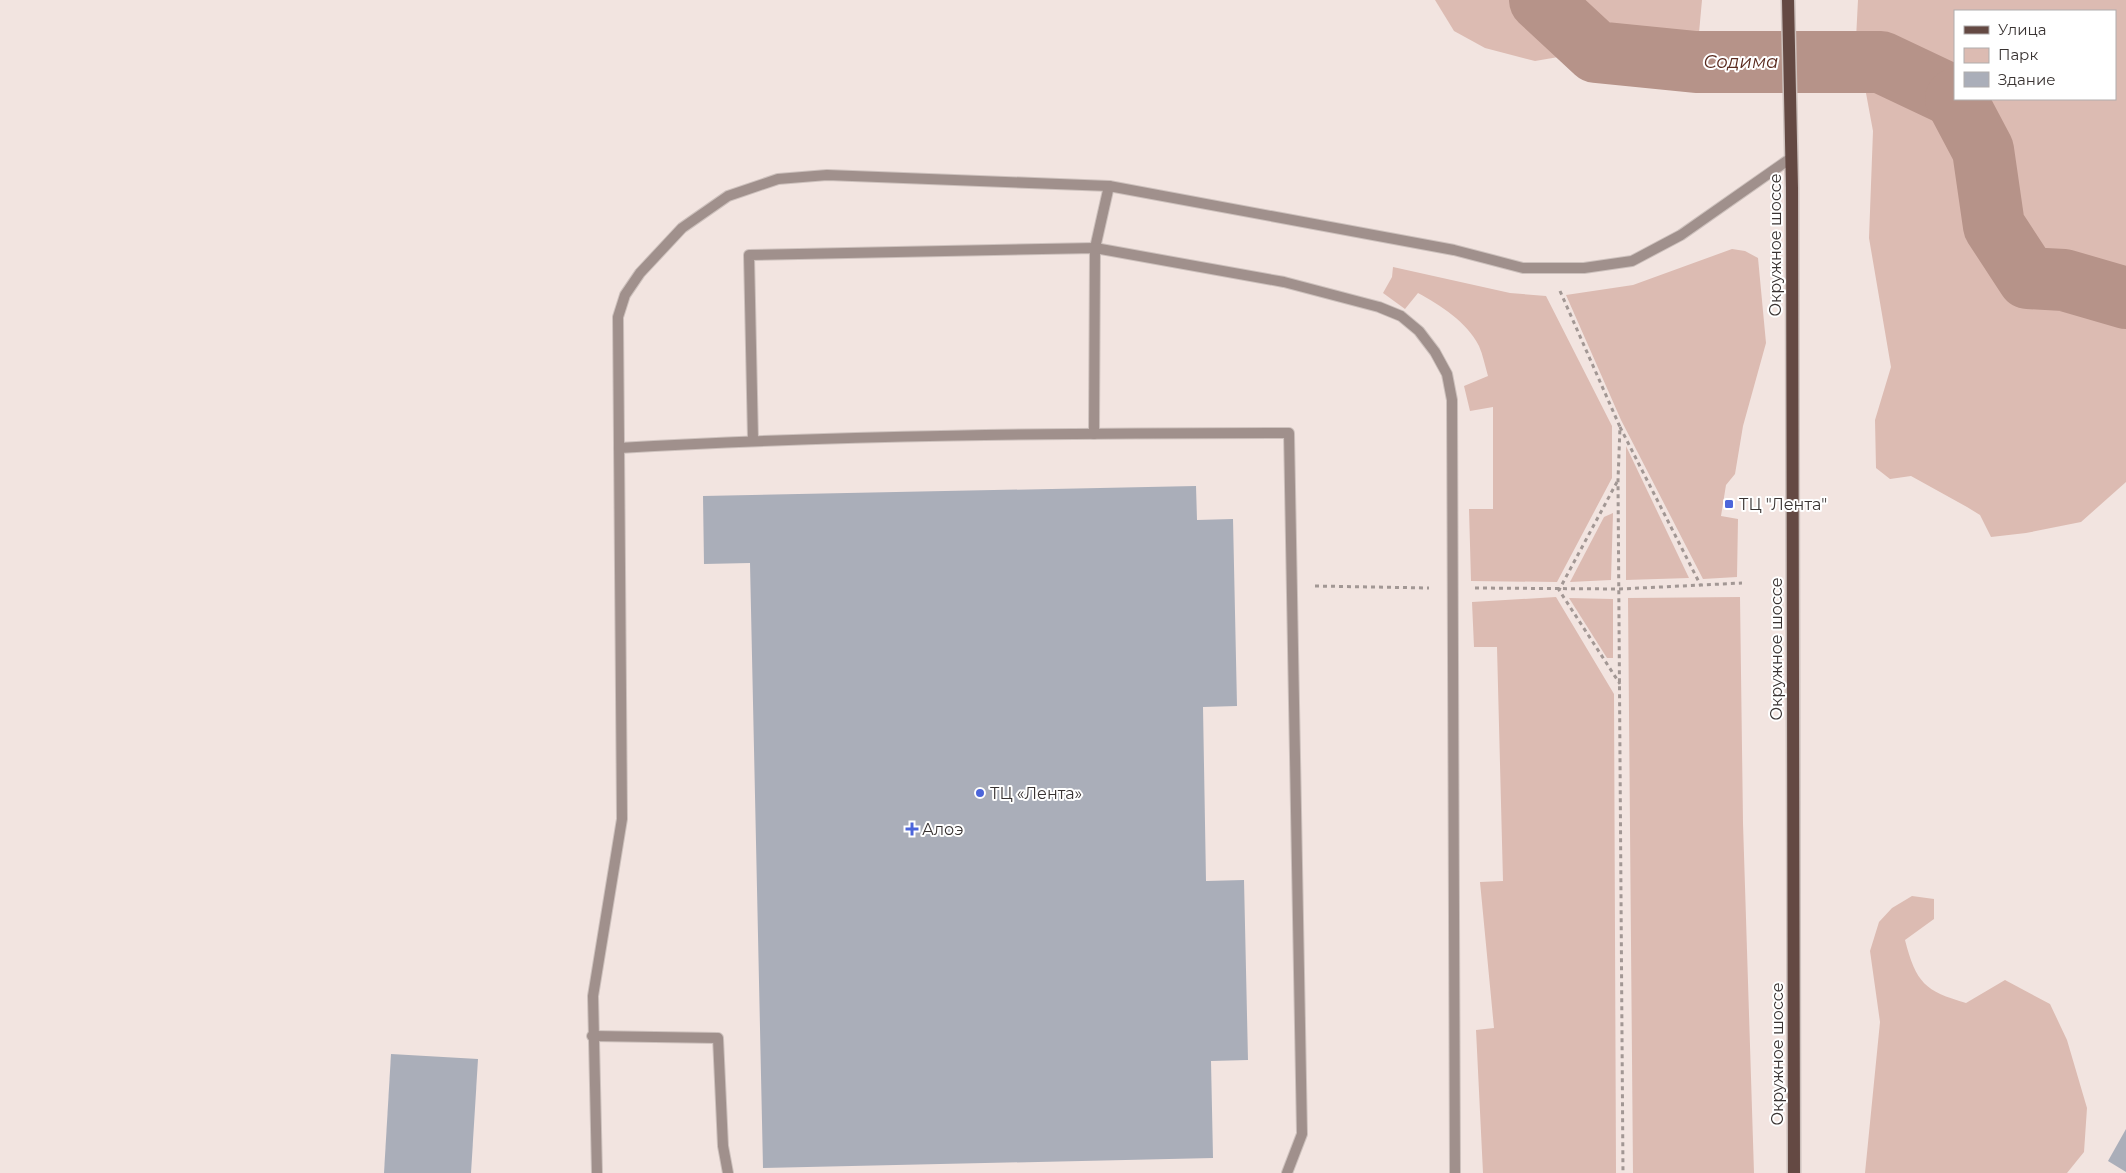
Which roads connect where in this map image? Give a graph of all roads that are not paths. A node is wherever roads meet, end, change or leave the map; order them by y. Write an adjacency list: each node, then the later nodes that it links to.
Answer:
1 (1788, 4): 2 (main road, Окружное шоссе)
2 (1791, 158): 3 (lane); 13 (main road, Окружное шоссе)
3 (1109, 186): 4 (lane); 7 (lane)
4 (1095, 248): 5 (lane); 6 (lane); 12 (lane)
5 (1094, 434): 6 (lane); 11 (lane)
6 (753, 440): 7 (lane)
7 (619, 448): 8 (lane)
8 (592, 1036): 9 (lane); 10 (lane)
9 (597, 1173)
10 (728, 1173)
11 (1287, 1173)
12 (1455, 1173)
13 (1794, 1173)

